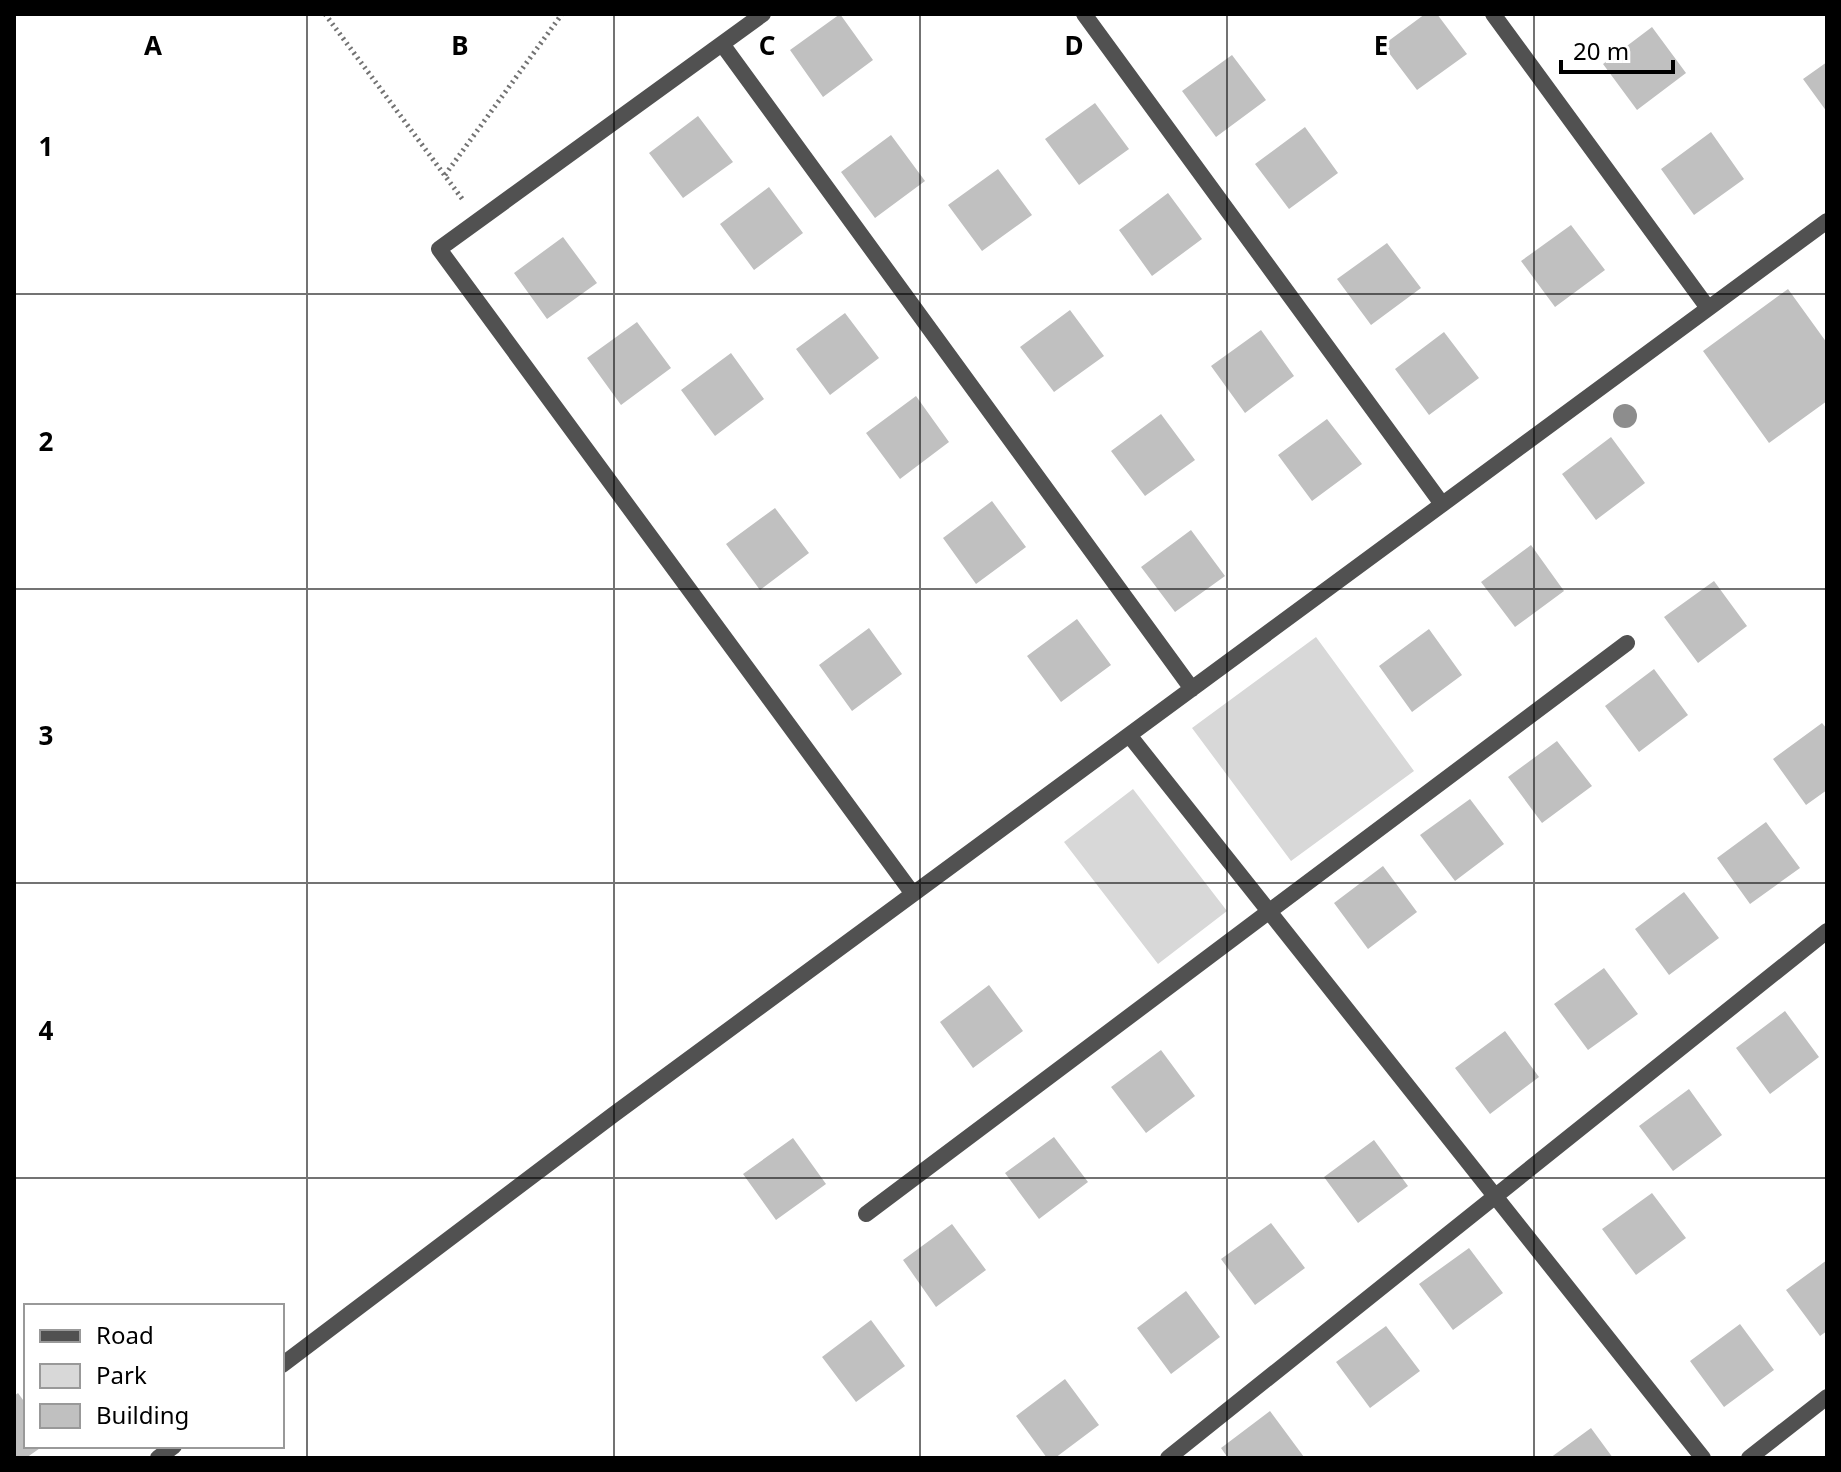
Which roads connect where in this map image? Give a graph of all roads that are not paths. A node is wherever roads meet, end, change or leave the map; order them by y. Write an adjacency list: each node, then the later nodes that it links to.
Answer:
1 (763, 14): 4 (street)
2 (1084, 14): 7 (street)
3 (1493, 14): 6 (street)
4 (722, 44): 9 (street); 11 (street)
5 (1827, 221): 6 (street)
6 (1708, 308): 7 (street)
7 (1442, 504): 9 (street)
8 (1627, 643): 12 (street)
9 (1192, 689): 10 (street)
10 (1129, 735): 11 (street); 12 (street)
11 (913, 894): 16 (street)
12 (1269, 911): 14 (street); 15 (street)
13 (1827, 931): 14 (street)
14 (1495, 1196): 18 (street); 19 (street)
15 (866, 1214)
16 (284, 1363)
17 (1827, 1397): 20 (street)
18 (1168, 1458)
19 (1703, 1458)
20 (1749, 1458)

